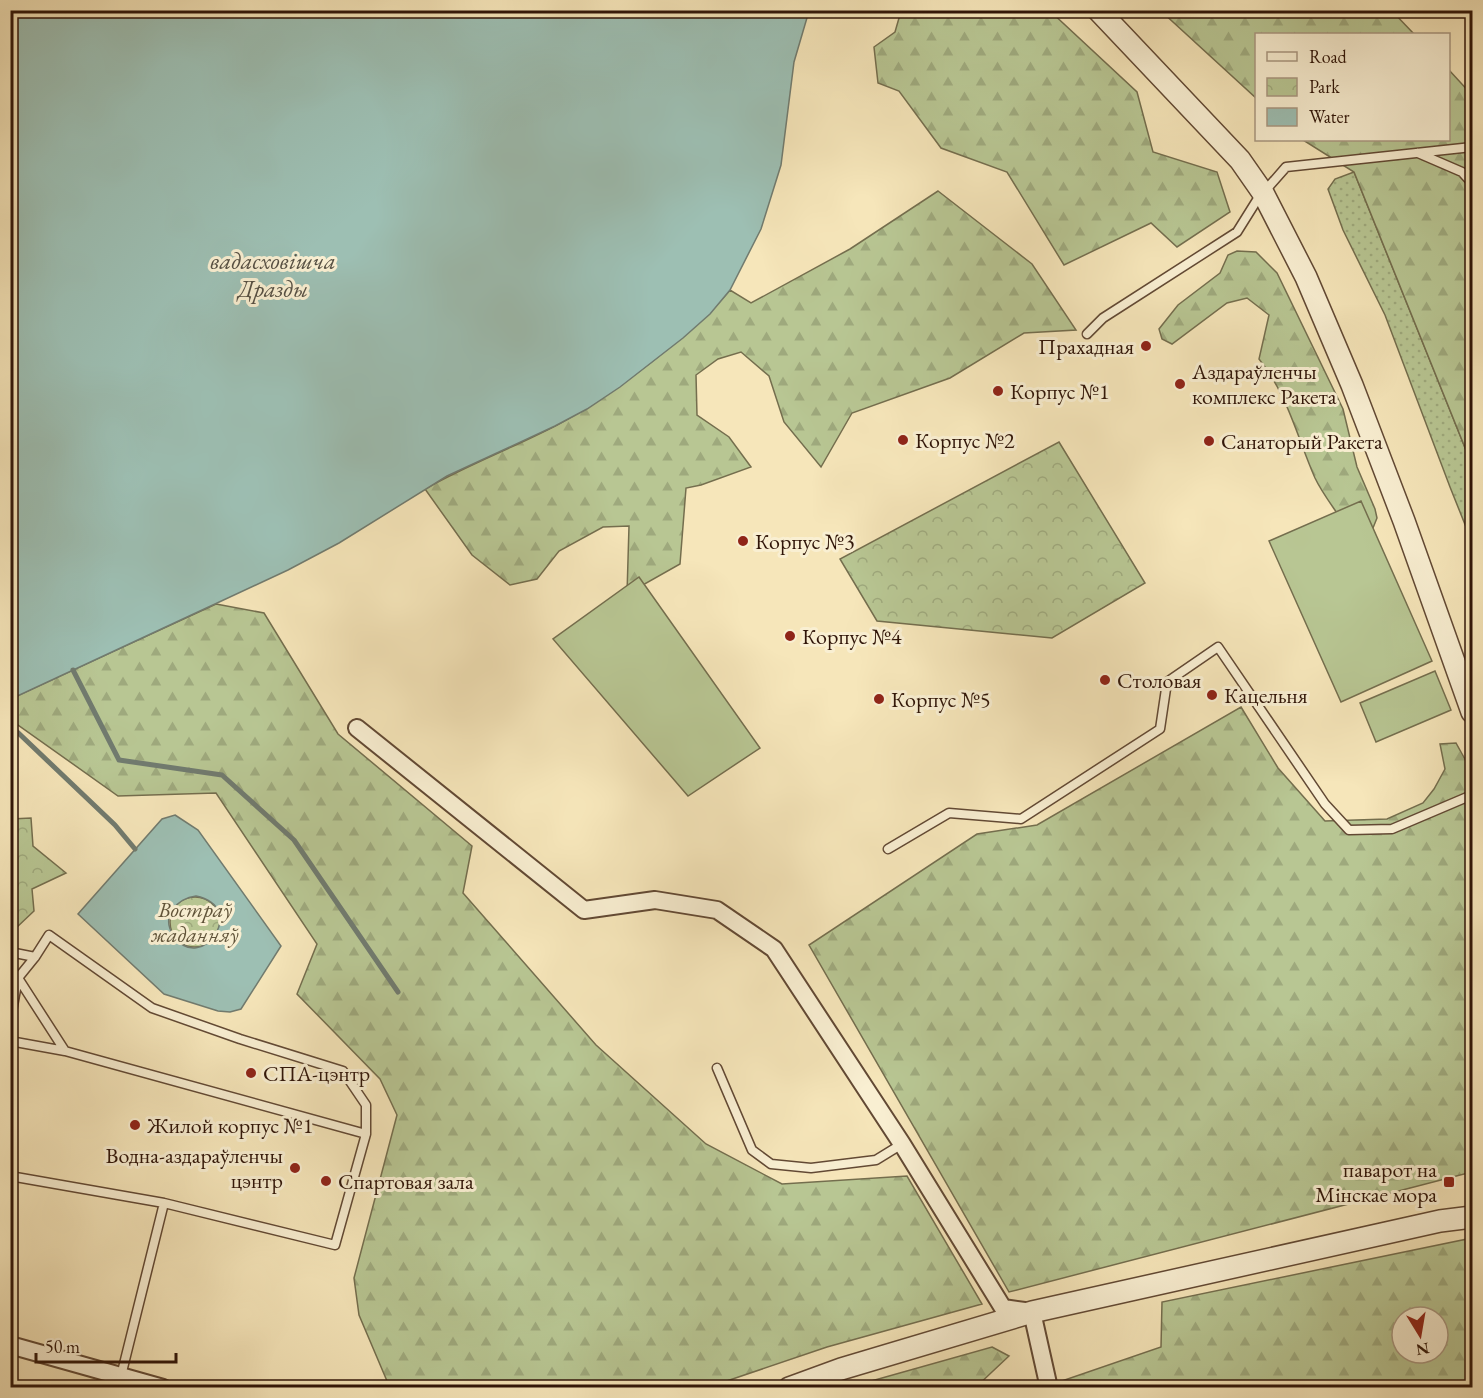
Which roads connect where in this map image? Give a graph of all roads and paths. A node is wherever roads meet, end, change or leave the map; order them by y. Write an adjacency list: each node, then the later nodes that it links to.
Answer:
1 (1098, 10): 5 (street)
2 (1473, 147): 3 (lane)
3 (1418, 153): 4 (lane); 5 (lane)
4 (1473, 183)
5 (1263, 193): 6 (lane); 7 (street)
6 (1087, 334)
7 (1473, 712)
8 (357, 728): 19 (street)
9 (1473, 795): 10 (lane)
10 (888, 849)
11 (10, 952): 12 (lane)
12 (35, 957): 13 (lane); 18 (lane)
13 (18, 978): 14 (lane); 16 (lane)
14 (10, 1023)
15 (10, 1041): 16 (lane)
16 (65, 1051): 18 (lane)
17 (717, 1068): 19 (lane)
18 (366, 1134): 21 (lane)
19 (902, 1144): 25 (street)
20 (10, 1176): 21 (lane)
21 (164, 1203): 27 (lane)
22 (1473, 1209): 24 (street)
23 (1473, 1217): 24 (street)
24 (1440, 1221): 25 (street)
25 (1032, 1312): 29 (street); 30 (street)
26 (10, 1345): 27 (street)
27 (121, 1376): 28 (street)
28 (163, 1388)
29 (789, 1388)
30 (1049, 1388)

